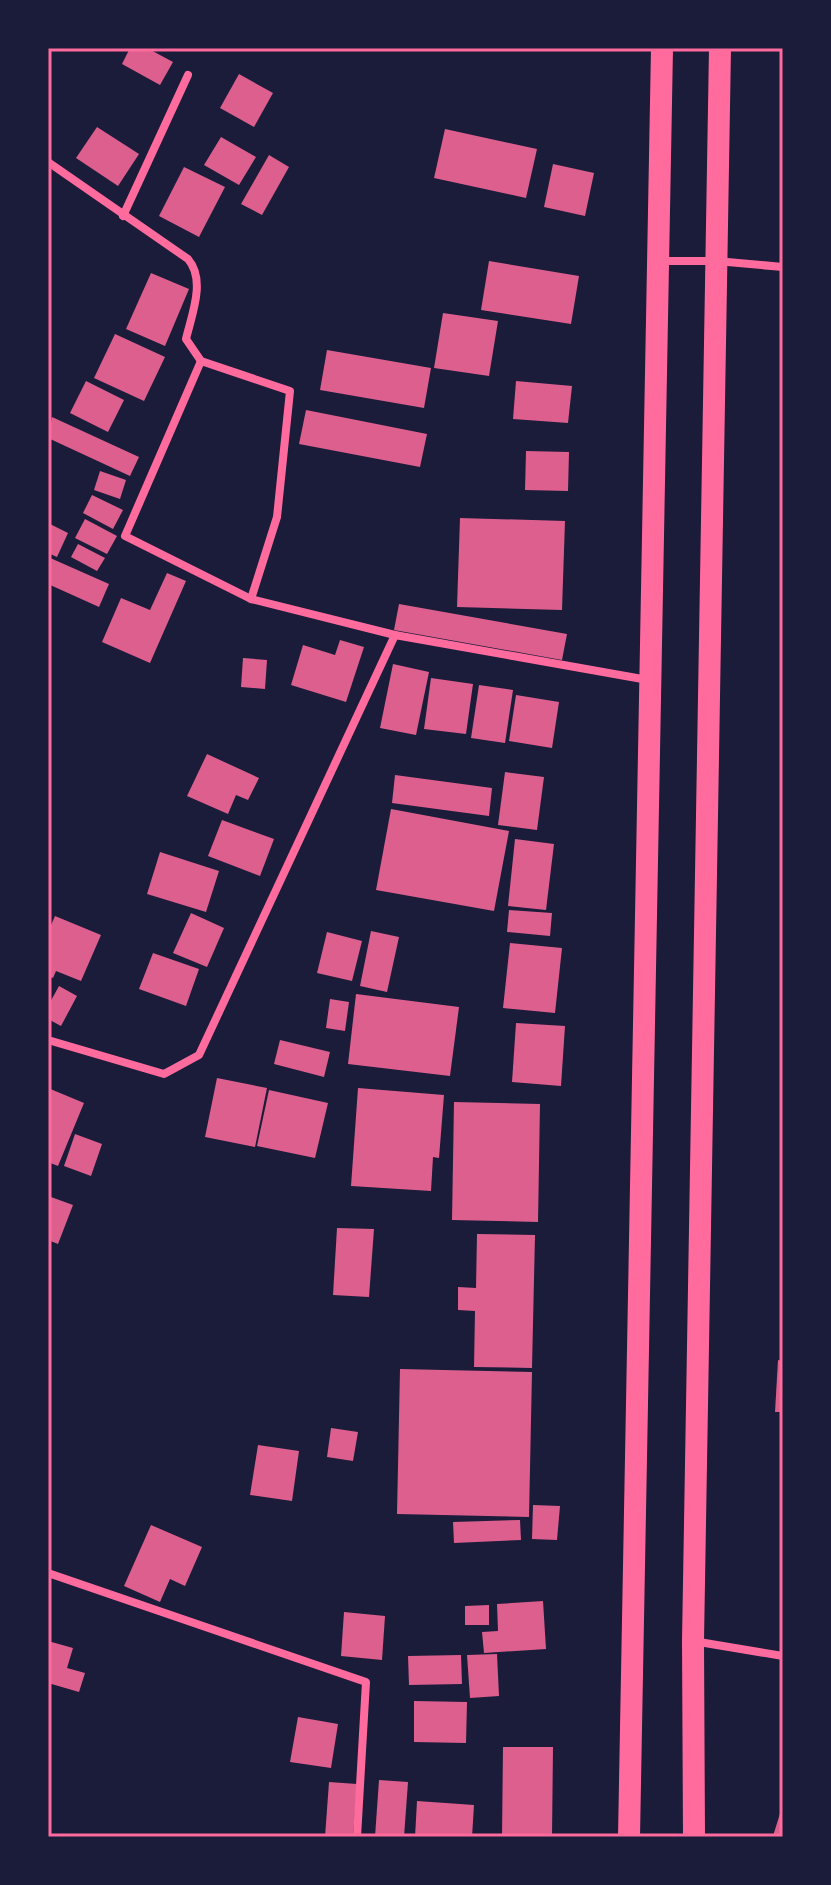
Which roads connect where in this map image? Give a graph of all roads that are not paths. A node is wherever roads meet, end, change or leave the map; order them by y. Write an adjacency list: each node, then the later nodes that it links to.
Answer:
1 (662, 48): 6 (highway)
2 (720, 48): 7 (highway)
3 (188, 75): 5 (street)
4 (48, 162): 5 (street)
5 (123, 216): 9 (street)
6 (656, 261): 7 (street); 12 (highway)
7 (716, 261): 8 (street); 15 (highway)
8 (783, 267)
9 (201, 361): 10 (street); 10 (street)
10 (251, 599): 11 (street)
11 (395, 635): 12 (street); 13 (street)
12 (648, 680): 18 (highway)
13 (48, 1040)
14 (48, 1573): 17 (street)
15 (693, 1641): 16 (street); 19 (highway)
16 (783, 1656)
17 (357, 1837)
18 (629, 1837)
19 (694, 1837)

